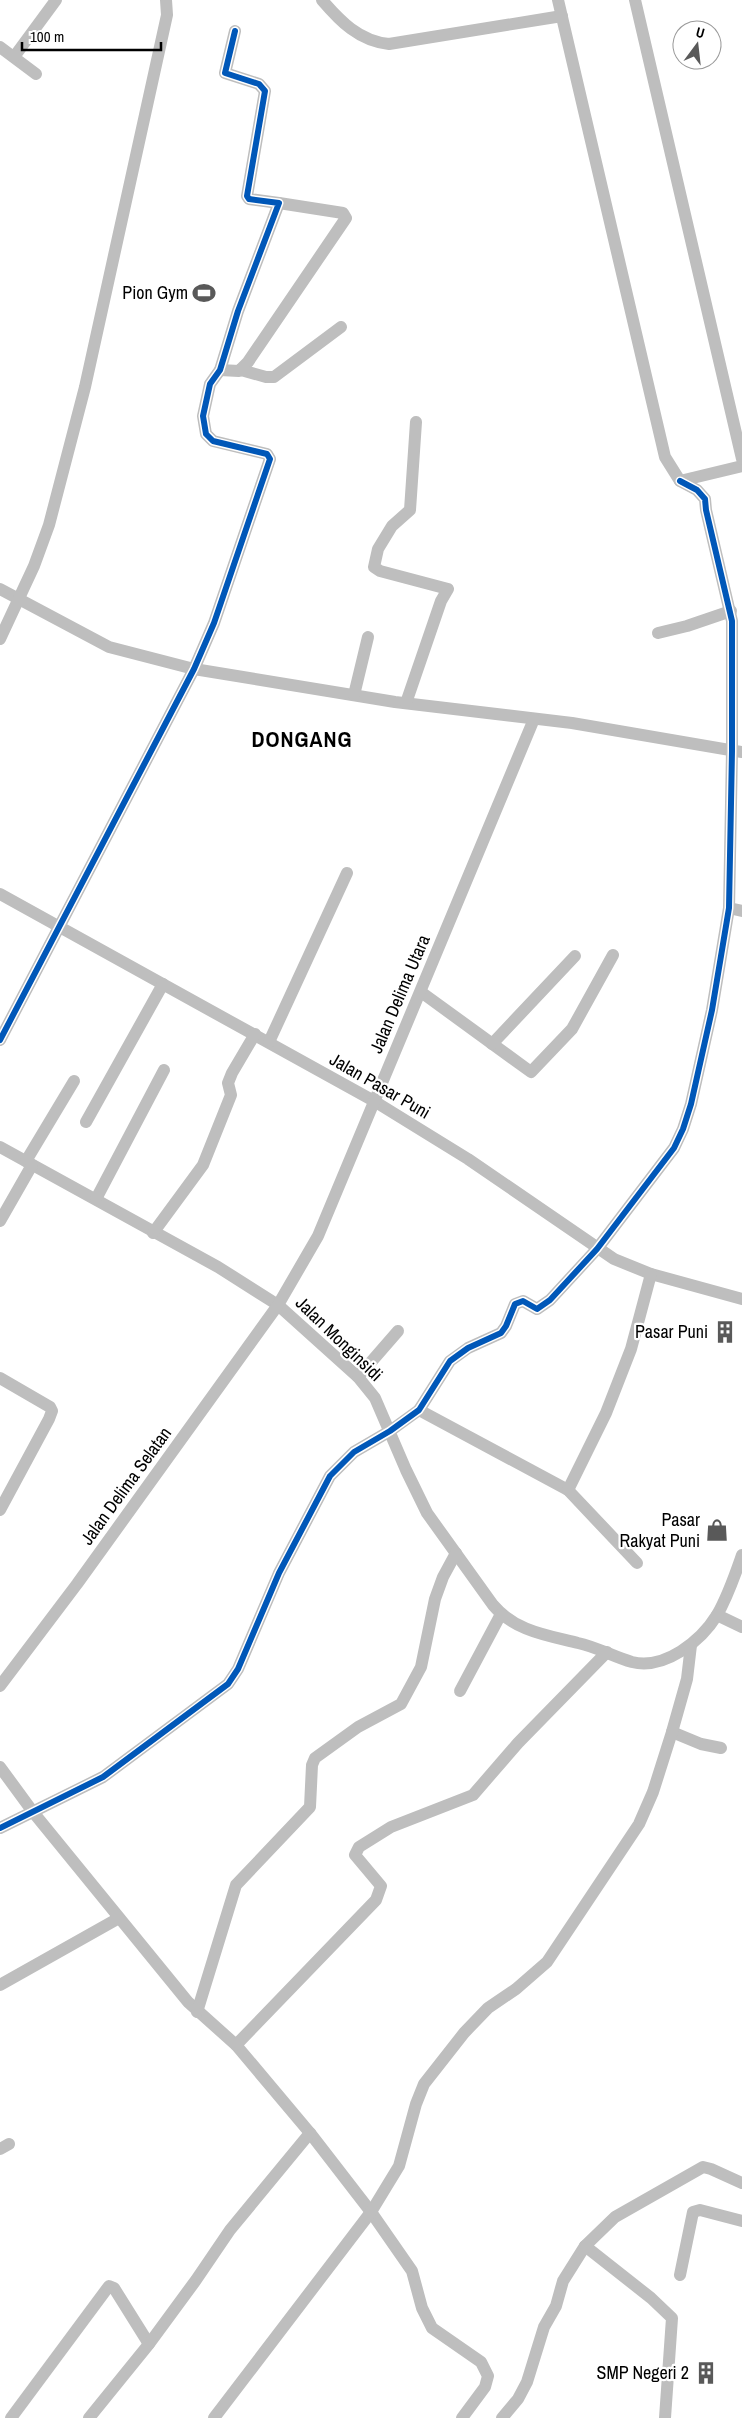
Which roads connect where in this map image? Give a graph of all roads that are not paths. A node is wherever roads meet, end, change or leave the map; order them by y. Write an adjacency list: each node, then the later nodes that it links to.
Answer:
1 (56, 0): 9 (street)
2 (166, 0): 20 (street)
3 (322, 0): 6 (street)
4 (558, 0): 6 (street)
5 (635, 0): 16 (street)
6 (562, 16): 18 (street)
7 (235, 31): 11 (street)
8 (0, 47): 9 (street)
9 (14, 57): 10 (street)
10 (36, 74)
11 (279, 203): 13 (street); 14 (street)
12 (341, 326): 14 (street)
13 (220, 370): 14 (street); 25 (street)
14 (241, 370)
15 (416, 422): 27 (street)
16 (742, 459)
17 (742, 466): 18 (street)
18 (680, 481): 21 (street)
19 (0, 589): 20 (street)
20 (19, 599): 24 (street); 25 (street)
21 (731, 611): 22 (street); 29 (street)
22 (658, 633)
23 (368, 637): 26 (street)
24 (0, 639)
25 (194, 669): 26 (street); 34 (street)
26 (354, 695): 27 (street)
27 (406, 703): 28 (street)
28 (534, 719): 29 (street); 38 (street, Jalan Delima Utara)
29 (737, 751): 32 (street)
30 (347, 873): 41 (street)
31 (0, 894): 34 (street, Jalan Pasar Puni)
32 (729, 908): 33 (street); 52 (street)
33 (742, 911)
34 (59, 927): 37 (street, Jalan Pasar Puni); 40 (street)
35 (613, 955): 42 (street)
36 (575, 956): 42 (street)
37 (163, 984): 39 (street, Jalan Pasar Puni); 46 (street)
38 (421, 992): 42 (street); 45 (street, Jalan Delima Utara)
39 (255, 1034): 41 (street, Jalan Pasar Puni); 51 (street)
40 (0, 1040)
41 (269, 1042): 45 (street, Jalan Pasar Puni)
42 (492, 1044)
43 (164, 1070): 49 (street)
44 (74, 1082): 48 (street)
45 (374, 1101): 52 (street, Jalan Pasar Puni); 55 (street, Jalan Delima Utara)
46 (86, 1122)
47 (0, 1147): 48 (street, Jalan Monginsidi)
48 (29, 1163): 49 (street, Jalan Monginsidi); 50 (street)
49 (96, 1199): 51 (street, Jalan Monginsidi)
50 (0, 1221)
51 (153, 1232): 55 (street, Jalan Monginsidi)
52 (597, 1249): 53 (street, Jalan Pasar Puni); 59 (street)
53 (651, 1274): 54 (street, Jalan Pasar Puni); 61 (street)
54 (742, 1299)
55 (278, 1305): 57 (street, Jalan Monginsidi); 71 (street, Jalan Delima Selatan)
56 (398, 1331): 57 (street)
57 (358, 1376): 60 (street, Jalan Monginsidi)
58 (0, 1378): 62 (street)
59 (419, 1410): 60 (street); 61 (street)
60 (390, 1431): 63 (street, Jalan Monginsidi); 76 (street)
61 (568, 1490): 65 (street)
62 (0, 1510)
63 (456, 1553): 66 (street, Jalan Monginsidi); 80 (street)
64 (742, 1555): 67 (street, Jalan Monginsidi)
65 (637, 1563)
66 (501, 1614): 70 (street, Jalan Monginsidi); 72 (street)
67 (716, 1616): 68 (street); 69 (street, Jalan Monginsidi)
68 (742, 1627)
69 (691, 1645): 70 (street, Jalan Monginsidi); 73 (street)
70 (607, 1652): 81 (street)
71 (0, 1686)
72 (460, 1691)
73 (672, 1732): 74 (street); 84 (street)
74 (721, 1748)
75 (0, 1767): 76 (street)
76 (33, 1812): 77 (street); 78 (street)
77 (0, 1828)
78 (119, 1918): 79 (street); 80 (street)
79 (0, 1985)
80 (197, 2012): 81 (street)
81 (236, 2045): 82 (street)
82 (310, 2133): 84 (street); 88 (street)
83 (742, 2183): 86 (street)
84 (371, 2212): 91 (street); 92 (street)
85 (742, 2221): 87 (street)
86 (585, 2246): 93 (street); 94 (street)
87 (680, 2274)
88 (149, 2344): 89 (street); 90 (street)
89 (11, 2418)
90 (89, 2418)
91 (214, 2418)
92 (462, 2418)
93 (502, 2418)
94 (665, 2418)

